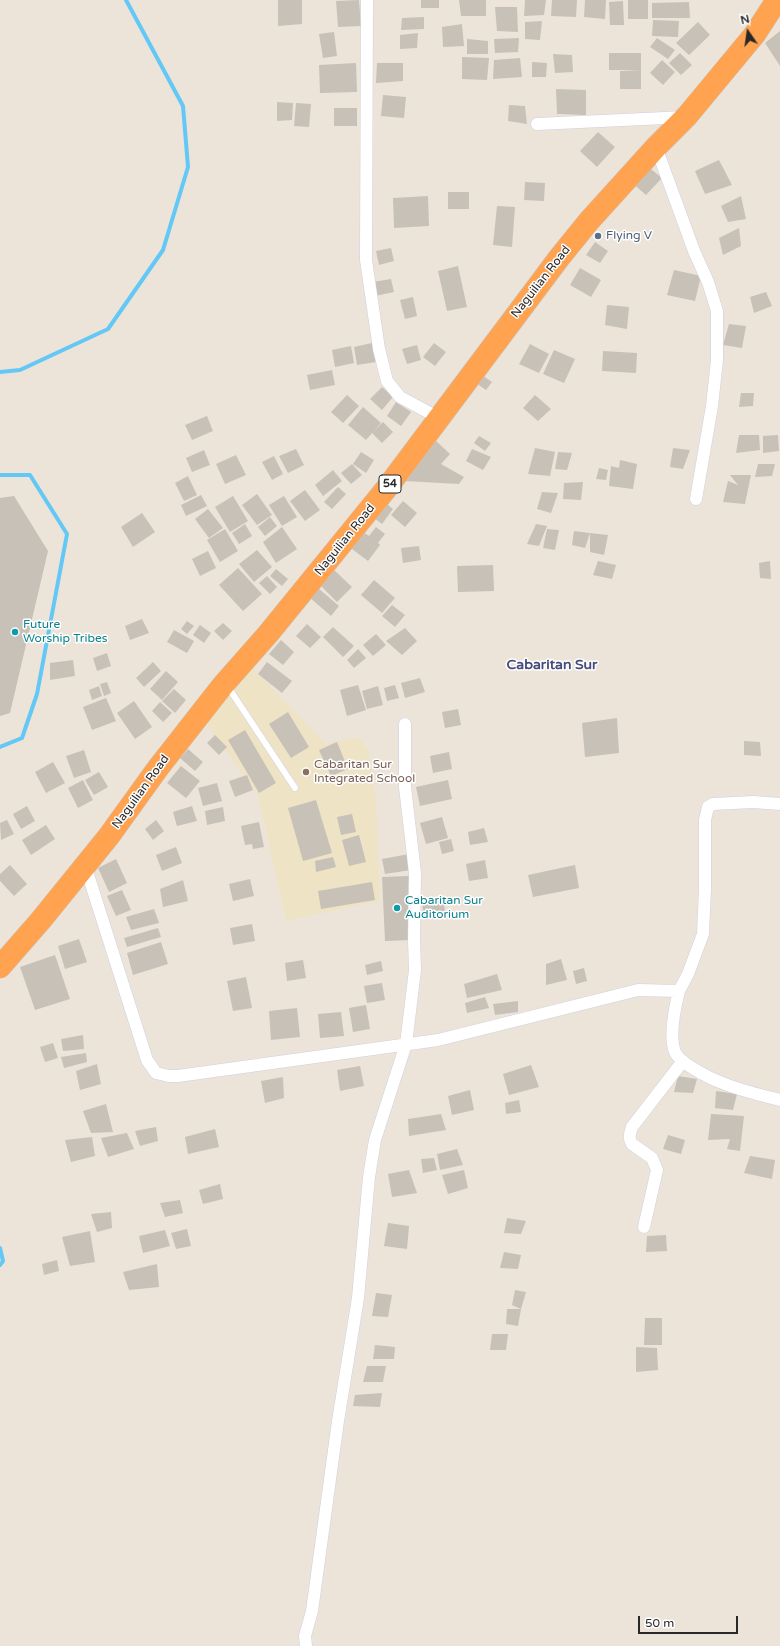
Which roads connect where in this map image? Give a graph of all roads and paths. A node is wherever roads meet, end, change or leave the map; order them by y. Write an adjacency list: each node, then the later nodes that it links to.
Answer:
1 (367, 0): 6 (street)
2 (777, 0): 3 (highway, Naguilian Road / 54)
3 (687, 116): 4 (street); 5 (highway, Naguilian Road / 54)
4 (537, 124)
5 (656, 147): 6 (highway, Naguilian Road / 54); 7 (street)
6 (439, 418): 8 (highway, Naguilian Road / 54)
7 (696, 499)
8 (222, 685): 10 (lane); 12 (highway, Naguilian Road / 54)
9 (405, 724): 15 (street)
10 (295, 788)
11 (780, 804): 14 (street)
12 (85, 865): 13 (highway, Naguilian Road / 54); 15 (street)
13 (0, 967)
14 (679, 991): 15 (street); 16 (street)
15 (406, 1044): 19 (street)
16 (683, 1061): 17 (street); 18 (street)
17 (780, 1100)
18 (644, 1227)
19 (306, 1646)

